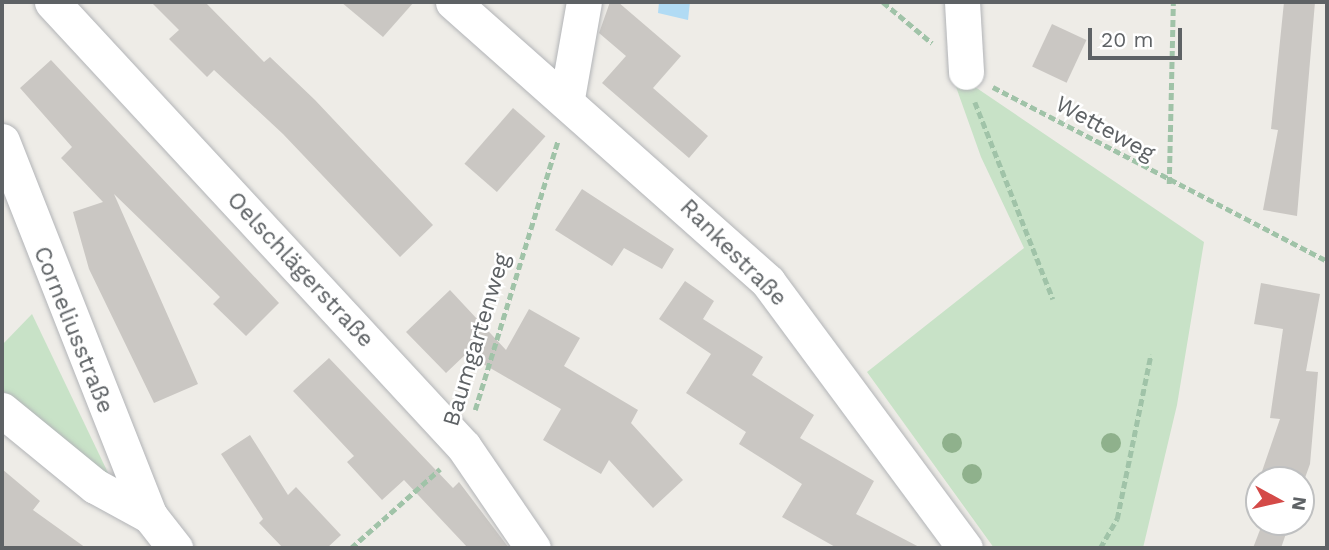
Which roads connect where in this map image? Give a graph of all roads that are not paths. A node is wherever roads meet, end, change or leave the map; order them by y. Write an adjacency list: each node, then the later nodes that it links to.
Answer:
1 (52, 2): 11 (street, Oelschlägerstraße)
2 (453, 2): 6 (street, Rankestraße)
3 (584, 2): 6 (street)
4 (962, 2): 5 (street)
5 (966, 72)
6 (566, 98): 12 (street, Rankestraße)
7 (2, 141): 9 (street, Corneliusstraße)
8 (2, 410): 9 (street)
9 (150, 516): 10 (street)
10 (174, 548)
11 (533, 548)
12 (965, 548)

